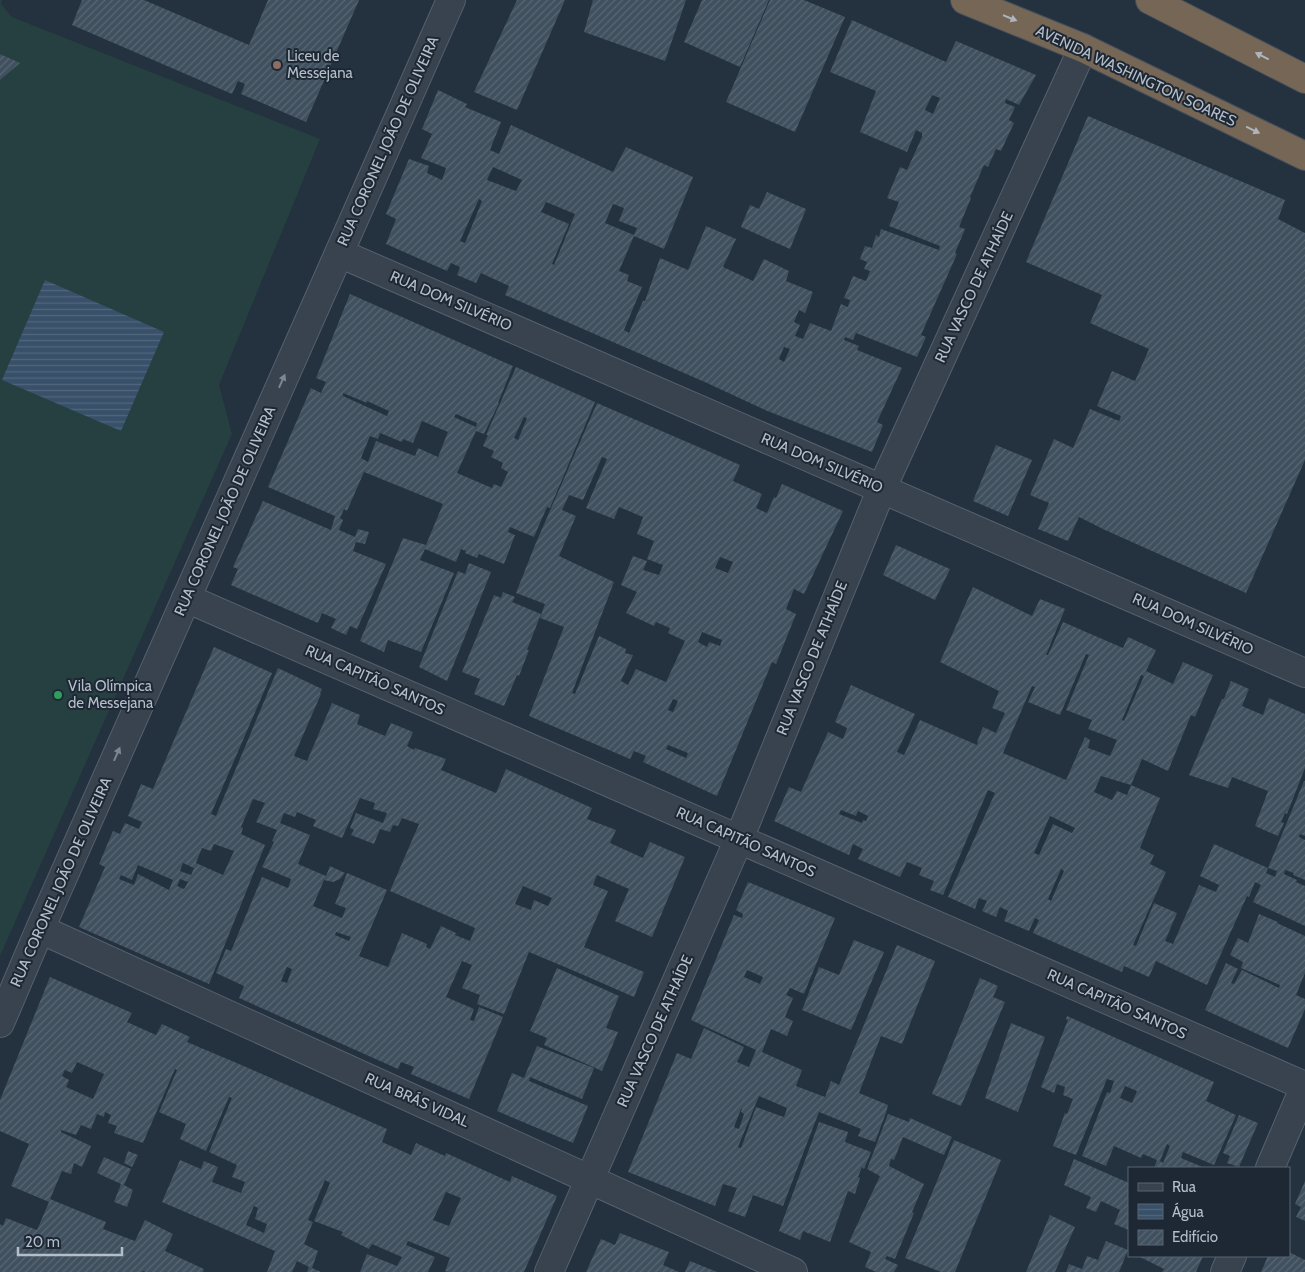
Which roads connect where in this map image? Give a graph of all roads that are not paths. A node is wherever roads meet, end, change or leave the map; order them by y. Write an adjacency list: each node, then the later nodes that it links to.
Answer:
1 (451, 0): 7 (street, RUA CORONEL JOÃO DE OLIVEIRA)
2 (965, 0): 4 (highway, AVENIDA WASHINGTON SOARES, one-way to 4)
3 (1154, 1): 5 (highway, one-way to 3)
4 (1082, 48): 6 (highway, AVENIDA WASHINGTON SOARES, one-way to 6); 8 (street, RUA VASCO DE ATHAÍDE)
5 (1305, 79)
6 (1305, 156)
7 (339, 253): 8 (street, RUA DOM SILVÉRIO); 9 (street, RUA CORONEL JOÃO DE OLIVEIRA, one-way to 7)
8 (882, 488): 10 (street, RUA DOM SILVÉRIO); 11 (street, RUA VASCO DE ATHAÍDE)
9 (186, 598): 11 (street, RUA CAPITÃO SANTOS); 12 (street, RUA CORONEL JOÃO DE OLIVEIRA, one-way to 9)
10 (1305, 673)
11 (739, 839): 14 (street, RUA CAPITÃO SANTOS); 16 (street, RUA VASCO DE ATHAÍDE)
12 (40, 929): 13 (street, RUA CORONEL JOÃO DE OLIVEIRA); 16 (street, RUA BRÁS VIDAL)
13 (0, 1023)
14 (1305, 1086): 15 (street)
15 (1270, 1167)
16 (590, 1179): 18 (street, RUA VASCO DE ATHAÍDE); 19 (street, RUA BRÁS VIDAL)
17 (1232, 1257): 20 (street)
18 (549, 1272)
19 (793, 1272)
20 (1225, 1272)

